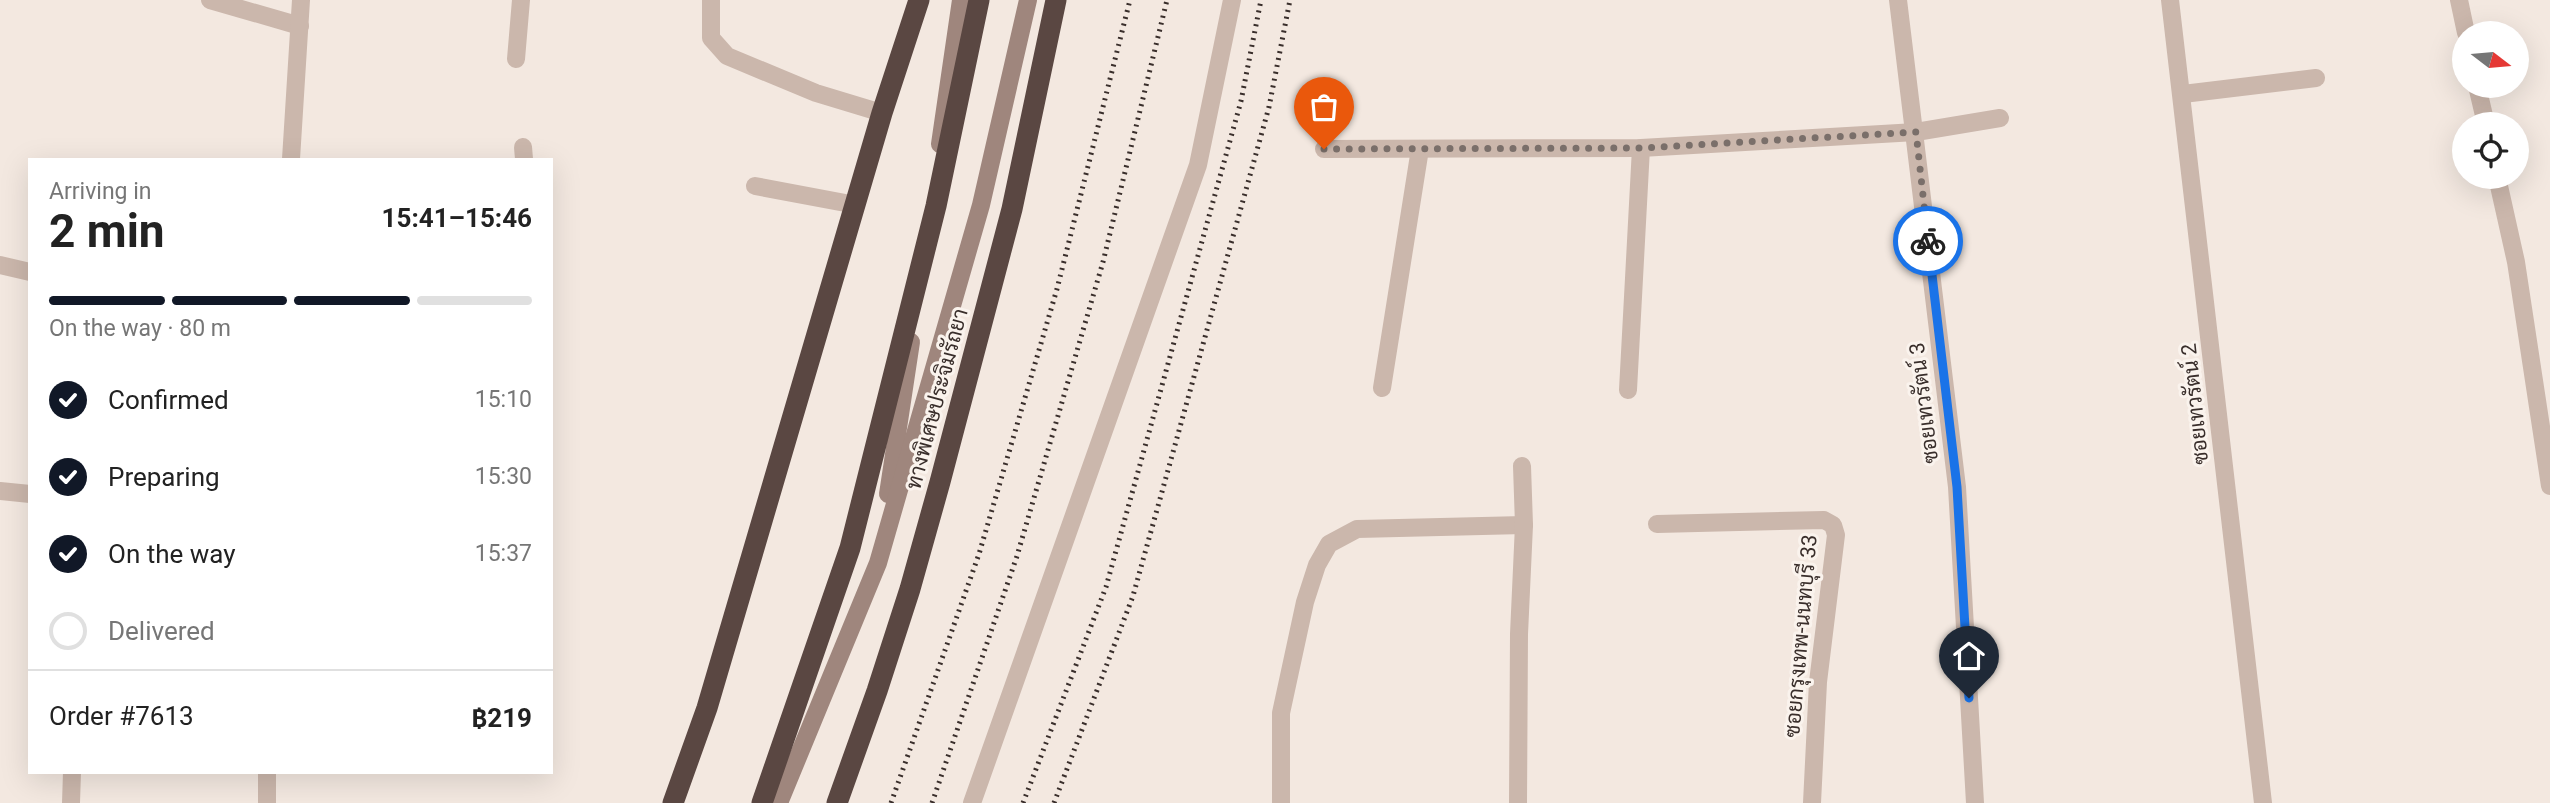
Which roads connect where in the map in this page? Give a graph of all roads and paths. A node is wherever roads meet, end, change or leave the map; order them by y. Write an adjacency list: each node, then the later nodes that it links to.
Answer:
1 (210, 0): 15 (street)
2 (301, 0): 15 (street)
3 (521, 0): 16 (street)
4 (711, 0): 19 (street)
5 (919, 0): 19 (highway)
6 (961, 0): 39 (main road)
7 (979, 0): 45 (highway, bridge)
8 (1028, 0): 39 (main road)
9 (1056, 0): 47 (highway, ทางพิเศษประจิมรัถยา)
10 (1232, 0): 48 (street)
11 (1898, 0): 21 (street, ซอยเทวรัตน์ 3)
12 (2170, 0): 18 (street, ซอยเทวรัตน์ 2)
13 (2459, 0): 14 (street)
14 (2463, 21)
15 (300, 26): 25 (street)
16 (516, 59)
17 (2316, 78): 18 (street)
18 (2183, 93): 53 (street, ซอยเทวรัตน์ 2)
19 (882, 113): 28 (highway)
20 (2000, 118): 21 (street)
21 (1916, 132): 22 (street); 52 (street, ซอยเทวรัตน์ 3)
22 (1641, 148): 24 (street); 32 (street)
23 (1324, 149): 24 (street)
24 (1420, 149): 31 (street)
25 (291, 158)
26 (755, 187): 28 (street)
27 (2500, 189): 34 (street)
28 (856, 205): 44 (highway)
29 (0, 265): 30 (street)
30 (28, 272)
31 (1382, 388)
32 (1628, 390)
33 (1522, 466): 38 (street)
34 (2550, 486)
35 (0, 491): 36 (street)
36 (28, 494)
37 (1657, 524): 51 (street, ซอยกรุงเทพ-นนทบุรี 33)
38 (1524, 525): 49 (street); 50 (street)
39 (878, 563): 46 (main road)
40 (72, 774): 42 (street)
41 (267, 774): 43 (street)
42 (71, 803)
43 (267, 803)
44 (673, 803)
45 (762, 803)
46 (779, 803)
47 (837, 803)
48 (972, 803)
49 (1282, 803)
50 (1518, 803)
51 (1812, 803)
52 (1975, 803)
53 (2263, 803)

